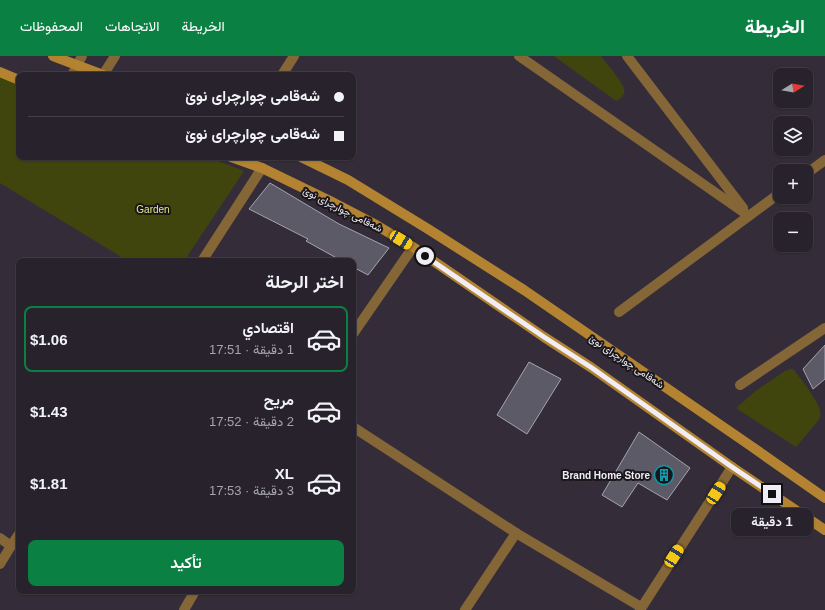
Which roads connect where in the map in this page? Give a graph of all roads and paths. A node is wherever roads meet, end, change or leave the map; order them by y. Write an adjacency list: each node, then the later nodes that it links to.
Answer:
1 (53, 56): 6 (street)
2 (115, 56): 10 (street)
3 (294, 56): 11 (street)
4 (518, 56): 19 (street)
5 (627, 56): 19 (street)
6 (80, 61): 8 (street); 9 (street)
7 (0, 72): 12 (street)
8 (74, 72)
9 (98, 72)
10 (105, 72)
11 (284, 72)
12 (16, 79)
13 (239, 160): 16 (street, شەقامی چوارچرای نوێ)
14 (306, 160): 28 (street, شەقامی چوارچرای نوێ)
15 (825, 160): 17 (street)
16 (262, 168): 20 (street, شەقامی چوارچرای نوێ); 21 (street)
17 (813, 169)
18 (773, 198): 19 (street)
19 (749, 216): 22 (street)
20 (413, 247): 24 (street); 27 (street, شەقامی چوارچرای نوێ)
21 (204, 258)
22 (619, 312)
23 (825, 328): 25 (street)
24 (356, 330)
25 (740, 385)
26 (356, 429): 30 (street)
27 (732, 467): 29 (street, شەقامی چوارچرای نوێ); 36 (street)
28 (825, 498)
29 (825, 530)
30 (516, 533): 36 (street); 38 (street)
31 (0, 538): 33 (street)
32 (16, 538): 33 (street)
33 (11, 546): 34 (street)
34 (0, 564)
35 (193, 594): 37 (street)
36 (640, 609)
37 (184, 610)
38 (465, 610)

